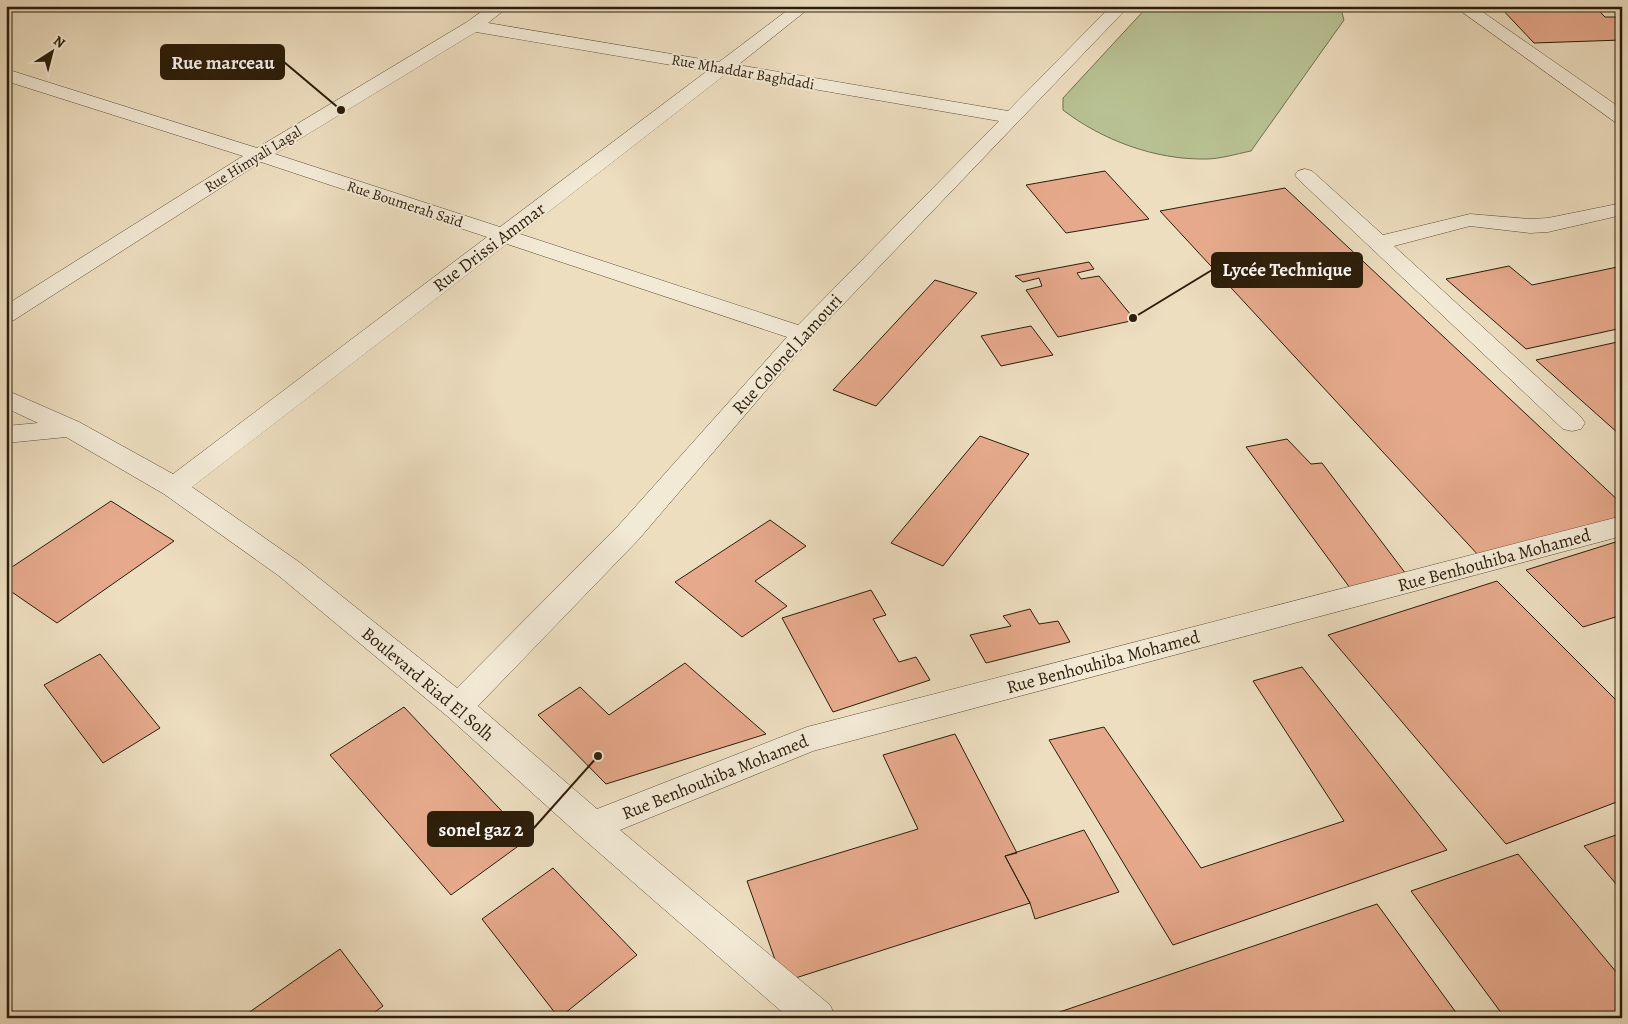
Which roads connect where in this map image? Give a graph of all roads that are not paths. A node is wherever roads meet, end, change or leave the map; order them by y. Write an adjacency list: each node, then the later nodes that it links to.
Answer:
1 (501, 6): 5 (street, Rue Himyali Lagal)
2 (804, 6): 6 (street, Rue Drissi Ammar)
3 (1121, 6): 8 (street, Rue Colonel Lamouri)
4 (1462, 6): 9 (street)
5 (473, 26): 6 (street, Rue Mhaddar Baghdadi); 10 (street, Rue Himyali Lagal)
6 (721, 69): 8 (street, Rue Mhaddar Baghdadi); 13 (street, Rue Drissi Ammar)
7 (6, 75): 10 (street, Rue Boumerah Saïd)
8 (1012, 117): 16 (street, Rue Colonel Lamouri)
9 (1622, 118)
10 (259, 155): 13 (street, Rue Boumerah Saïd); 15 (street, Rue Himyali Lagal)
11 (1305, 176): 14 (street)
12 (1622, 209): 14 (street)
13 (503, 236): 16 (street, Rue Boumerah Saïd); 21 (street, Rue Drissi Ammar)
14 (1379, 243): 18 (street)
15 (6, 315)
16 (802, 334): 23 (street, Rue Colonel Lamouri)
17 (6, 398): 19 (street, Boulevard Riad El Solh)
18 (1572, 423)
19 (70, 428): 20 (street); 21 (street, Boulevard Riad El Solh)
20 (6, 435)
21 (174, 487): 23 (street, Boulevard Riad El Solh)
22 (1622, 526): 24 (street, Rue Benhouhiba Mohamed)
23 (458, 707): 24 (street, Boulevard Riad El Solh)
24 (592, 826): 25 (street, Boulevard Riad El Solh)
25 (817, 1018)

